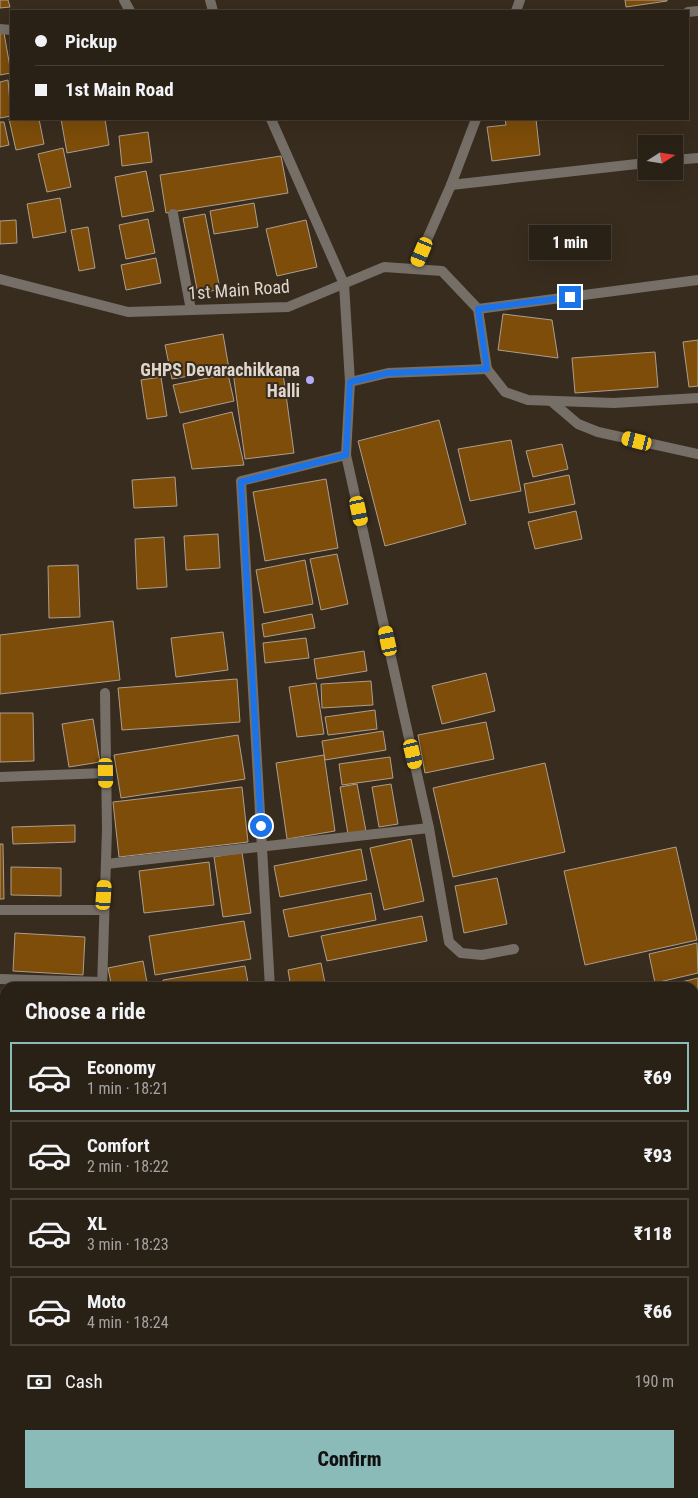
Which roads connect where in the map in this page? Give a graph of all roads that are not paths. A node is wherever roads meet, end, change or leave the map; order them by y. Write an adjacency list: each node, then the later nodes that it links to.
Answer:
1 (272, 120): 11 (street)
2 (476, 120): 6 (street)
3 (698, 158): 4 (street)
4 (683, 159)
5 (638, 165): 6 (street)
6 (451, 185): 8 (street)
7 (173, 214): 13 (street)
8 (414, 269): 11 (street, 1st Main Road); 12 (street, 1st Main Road)
9 (0, 278): 13 (street, 1st Main Road)
10 (698, 280): 12 (street)
11 (344, 284): 13 (street, 1st Main Road); 15 (street)
12 (478, 309): 14 (street)
13 (192, 310)
14 (487, 369): 15 (street); 17 (street)
15 (350, 382): 19 (street)
16 (698, 398): 17 (street)
17 (551, 401): 18 (street)
18 (698, 454)
19 (346, 455): 23 (street); 24 (street)
20 (105, 693): 21 (street)
21 (106, 773): 22 (street); 25 (street)
22 (0, 777)
23 (429, 828): 24 (street); 28 (street)
24 (262, 846): 25 (street); 32 (street)
25 (106, 864): 27 (street)
26 (0, 910): 27 (street)
27 (103, 910): 31 (street)
28 (514, 949)
29 (0, 979): 30 (street)
30 (50, 982)
31 (101, 982)
32 (270, 982)

